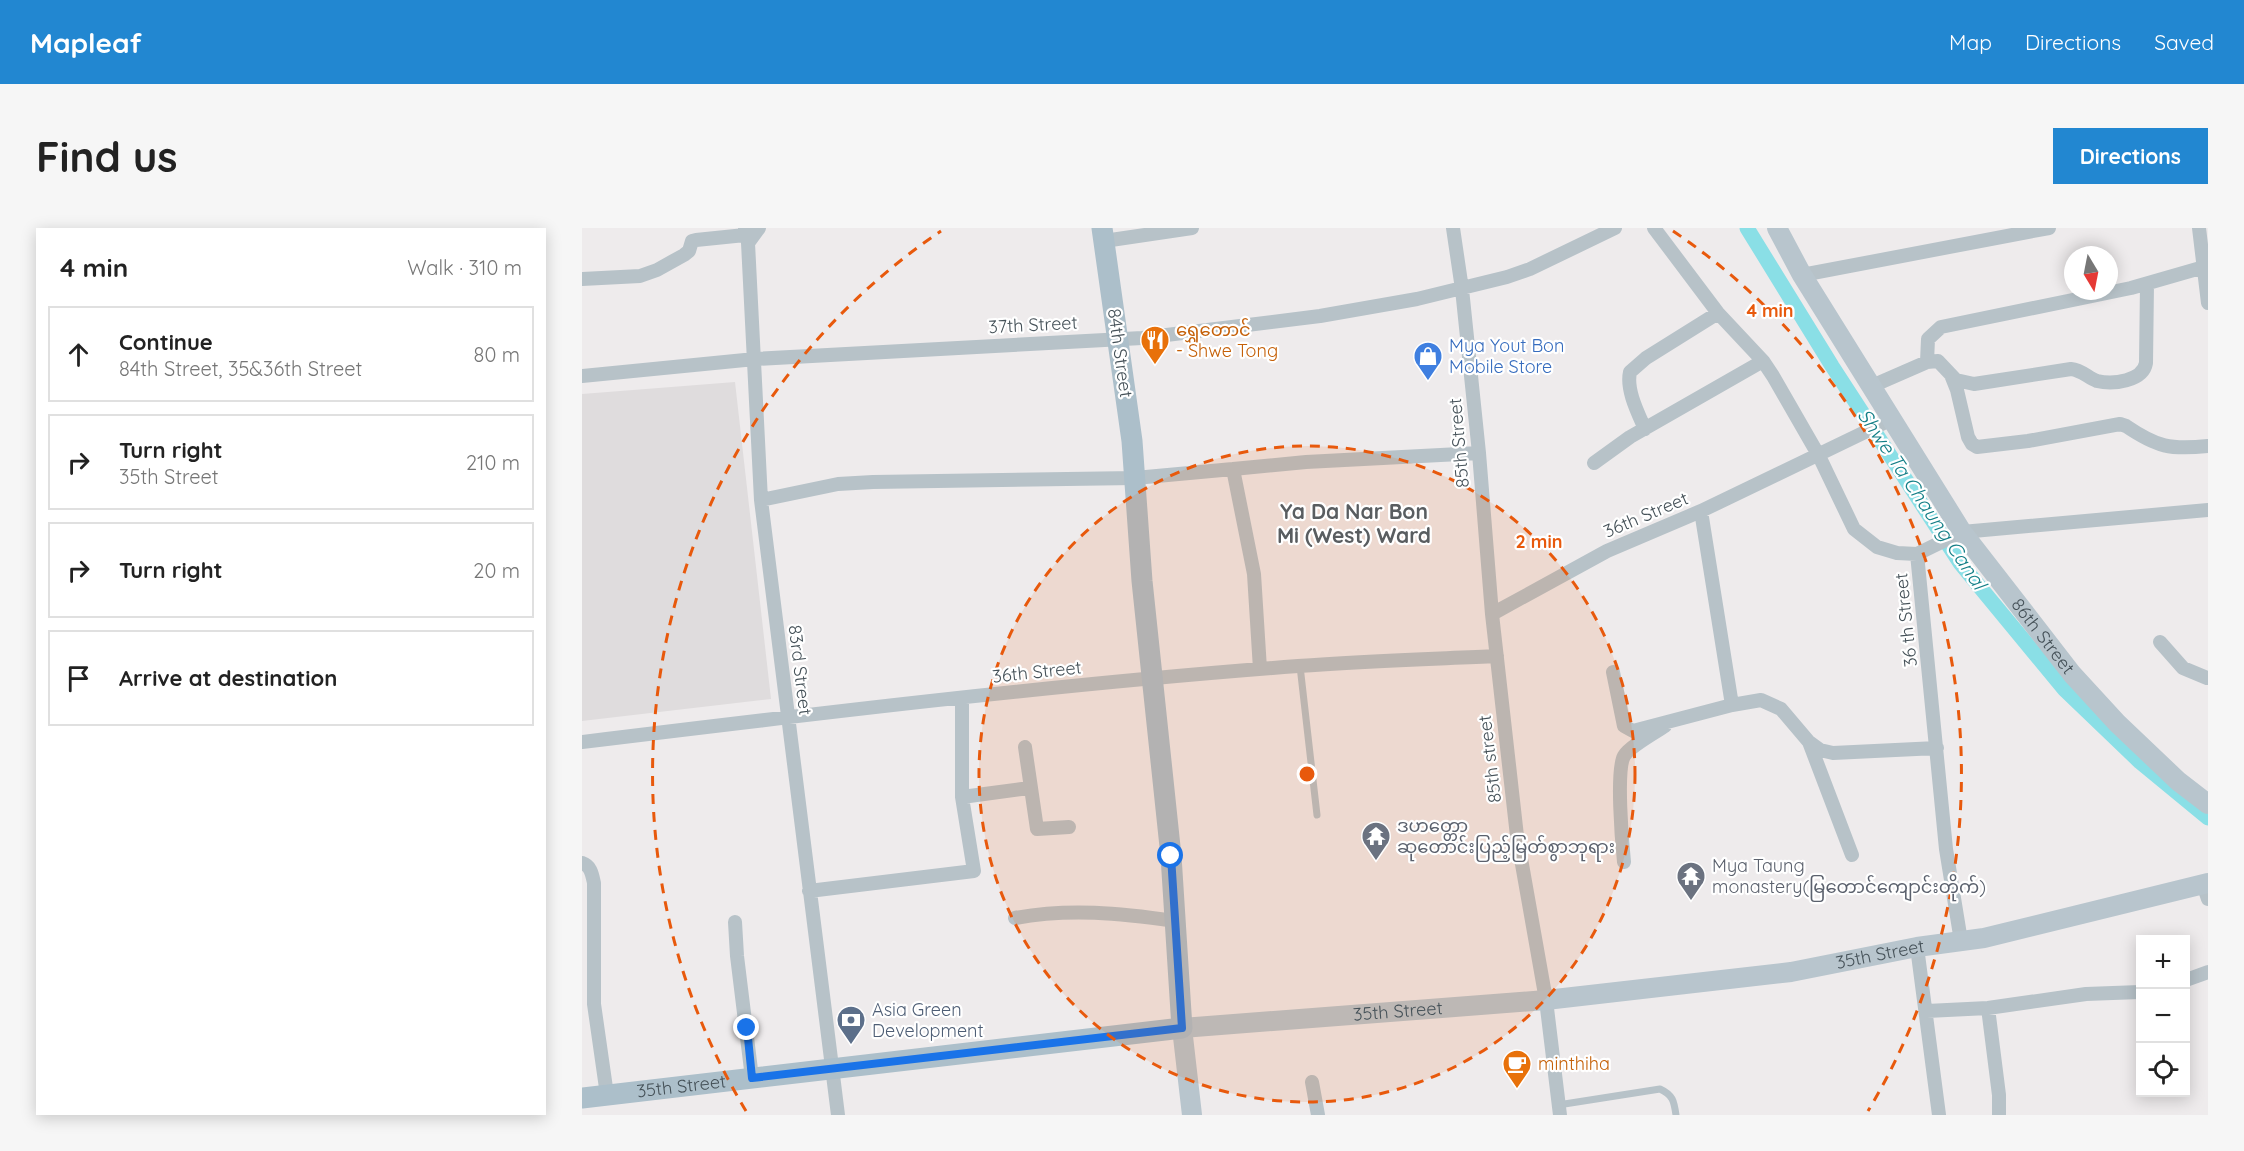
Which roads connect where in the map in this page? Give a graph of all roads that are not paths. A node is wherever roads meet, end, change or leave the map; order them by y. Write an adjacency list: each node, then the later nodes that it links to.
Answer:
1 (759, 228): 9 (street)
2 (1192, 228): 10 (street)
3 (1453, 228): 15 (street, 85th Street)
4 (1615, 228): 15 (street, 37th Street)
5 (1654, 228): 17 (street)
6 (1777, 228): 12 (main road, 86th Street)
7 (2049, 228): 12 (street)
8 (2199, 228): 11 (street)
9 (746, 235): 13 (street); 19 (street, 83rd Street)
10 (1103, 235): 18 (main road, 84th Street)
11 (2204, 267): 14 (street); 16 (street)
12 (1802, 275): 24 (main road, 86th Street)
13 (582, 279)
14 (2147, 284): 21 (street); 22 (street)
15 (1462, 289): 18 (street, 37th Street); 28 (street, 85th Street)
16 (2208, 303)
17 (1718, 313): 20 (street); 26 (street)
18 (1116, 339): 19 (street, 37th Street); 32 (main road, 84th Street)
19 (755, 359): 23 (street, 37th Street); 33 (street, 83rd Street)
20 (1763, 361): 26 (street); 29 (street)
21 (1927, 362): 22 (street); 24 (street)
22 (1951, 375): 27 (street)
23 (582, 376)
24 (1872, 386): 25 (main road, 86th Street)
25 (1886, 422): 29 (street, 36th Street); 36 (main road, 86th Street)
26 (1645, 429): 30 (street)
27 (2208, 446)
28 (1479, 453): 31 (street); 38 (street, 85th Street)
29 (1819, 456): 35 (street, 36th Street); 37 (street)
30 (1594, 463)
31 (1233, 469): 32 (street); 42 (street)
32 (1136, 478): 33 (street); 44 (main road, 84th Street)
33 (761, 500): 49 (street, 83rd Street)
34 (2208, 510): 36 (street, 36 th Street)
35 (1701, 511): 38 (street, 36th Street); 47 (street)
36 (1957, 534): 37 (street, 36 th Street); 56 (main road, 86th Street)
37 (1917, 554): 53 (street, 36 th Street)
38 (1492, 614): 40 (street, 85th Street)
39 (2160, 642): 45 (street)
40 (1497, 656): 41 (street, 36th Street); 72 (street, 85th street)
41 (1300, 666): 42 (street, 36th Street); 57 (lane)
42 (1260, 669): 44 (street, 36th Street)
43 (1613, 672): 48 (street)
44 (1152, 678): 46 (street, 36th Street); 65 (main road, 84th Street)
45 (2208, 682)
46 (962, 698): 49 (street, 36th Street); 55 (street)
47 (1732, 705): 48 (street); 51 (street)
48 (1701, 713): 60 (street)
49 (788, 716): 50 (street, 36th Street); 63 (street, 83rd Street)
50 (582, 742)
51 (1809, 742): 53 (street); 59 (street)
52 (1025, 747): 54 (street)
53 (1936, 748): 67 (street, 36 th Street)
54 (1029, 788): 55 (street); 58 (street)
55 (962, 797): 63 (street)
56 (2208, 804)
57 (1317, 815)
58 (1069, 827)
59 (1852, 855)
60 (1624, 862)
61 (582, 863): 79 (street)
62 (2206, 889): 67 (main road, 35th Street)
63 (809, 891): 76 (street, 83rd Street)
64 (1014, 918): 65 (street)
65 (1175, 921): 75 (main road, 84th Street)
66 (735, 922): 77 (street)
67 (1961, 941): 68 (main road, 35th Street)
68 (1917, 947): 72 (main road, 35th Street); 74 (street)
69 (2208, 972): 70 (street)
70 (2190, 979)
71 (2136, 992): 73 (street)
72 (1546, 999): 75 (main road, 35th Street); 81 (street, 85th street)
73 (1988, 1008): 74 (street); 87 (street)
74 (1927, 1011): 86 (street)
75 (1182, 1028): 76 (main road, 35th Street); 83 (main road)
76 (831, 1068): 77 (main road, 35th Street); 82 (street, 83rd Street)
77 (752, 1078): 79 (main road, 35th Street)
78 (1312, 1082): 84 (street)
79 (607, 1095): 80 (main road, 35th Street)
80 (582, 1098)
81 (1559, 1110): 85 (lane)
82 (838, 1115)
83 (1192, 1115)
84 (1318, 1115)
85 (1676, 1115)
86 (1940, 1115)
87 (1999, 1115)

